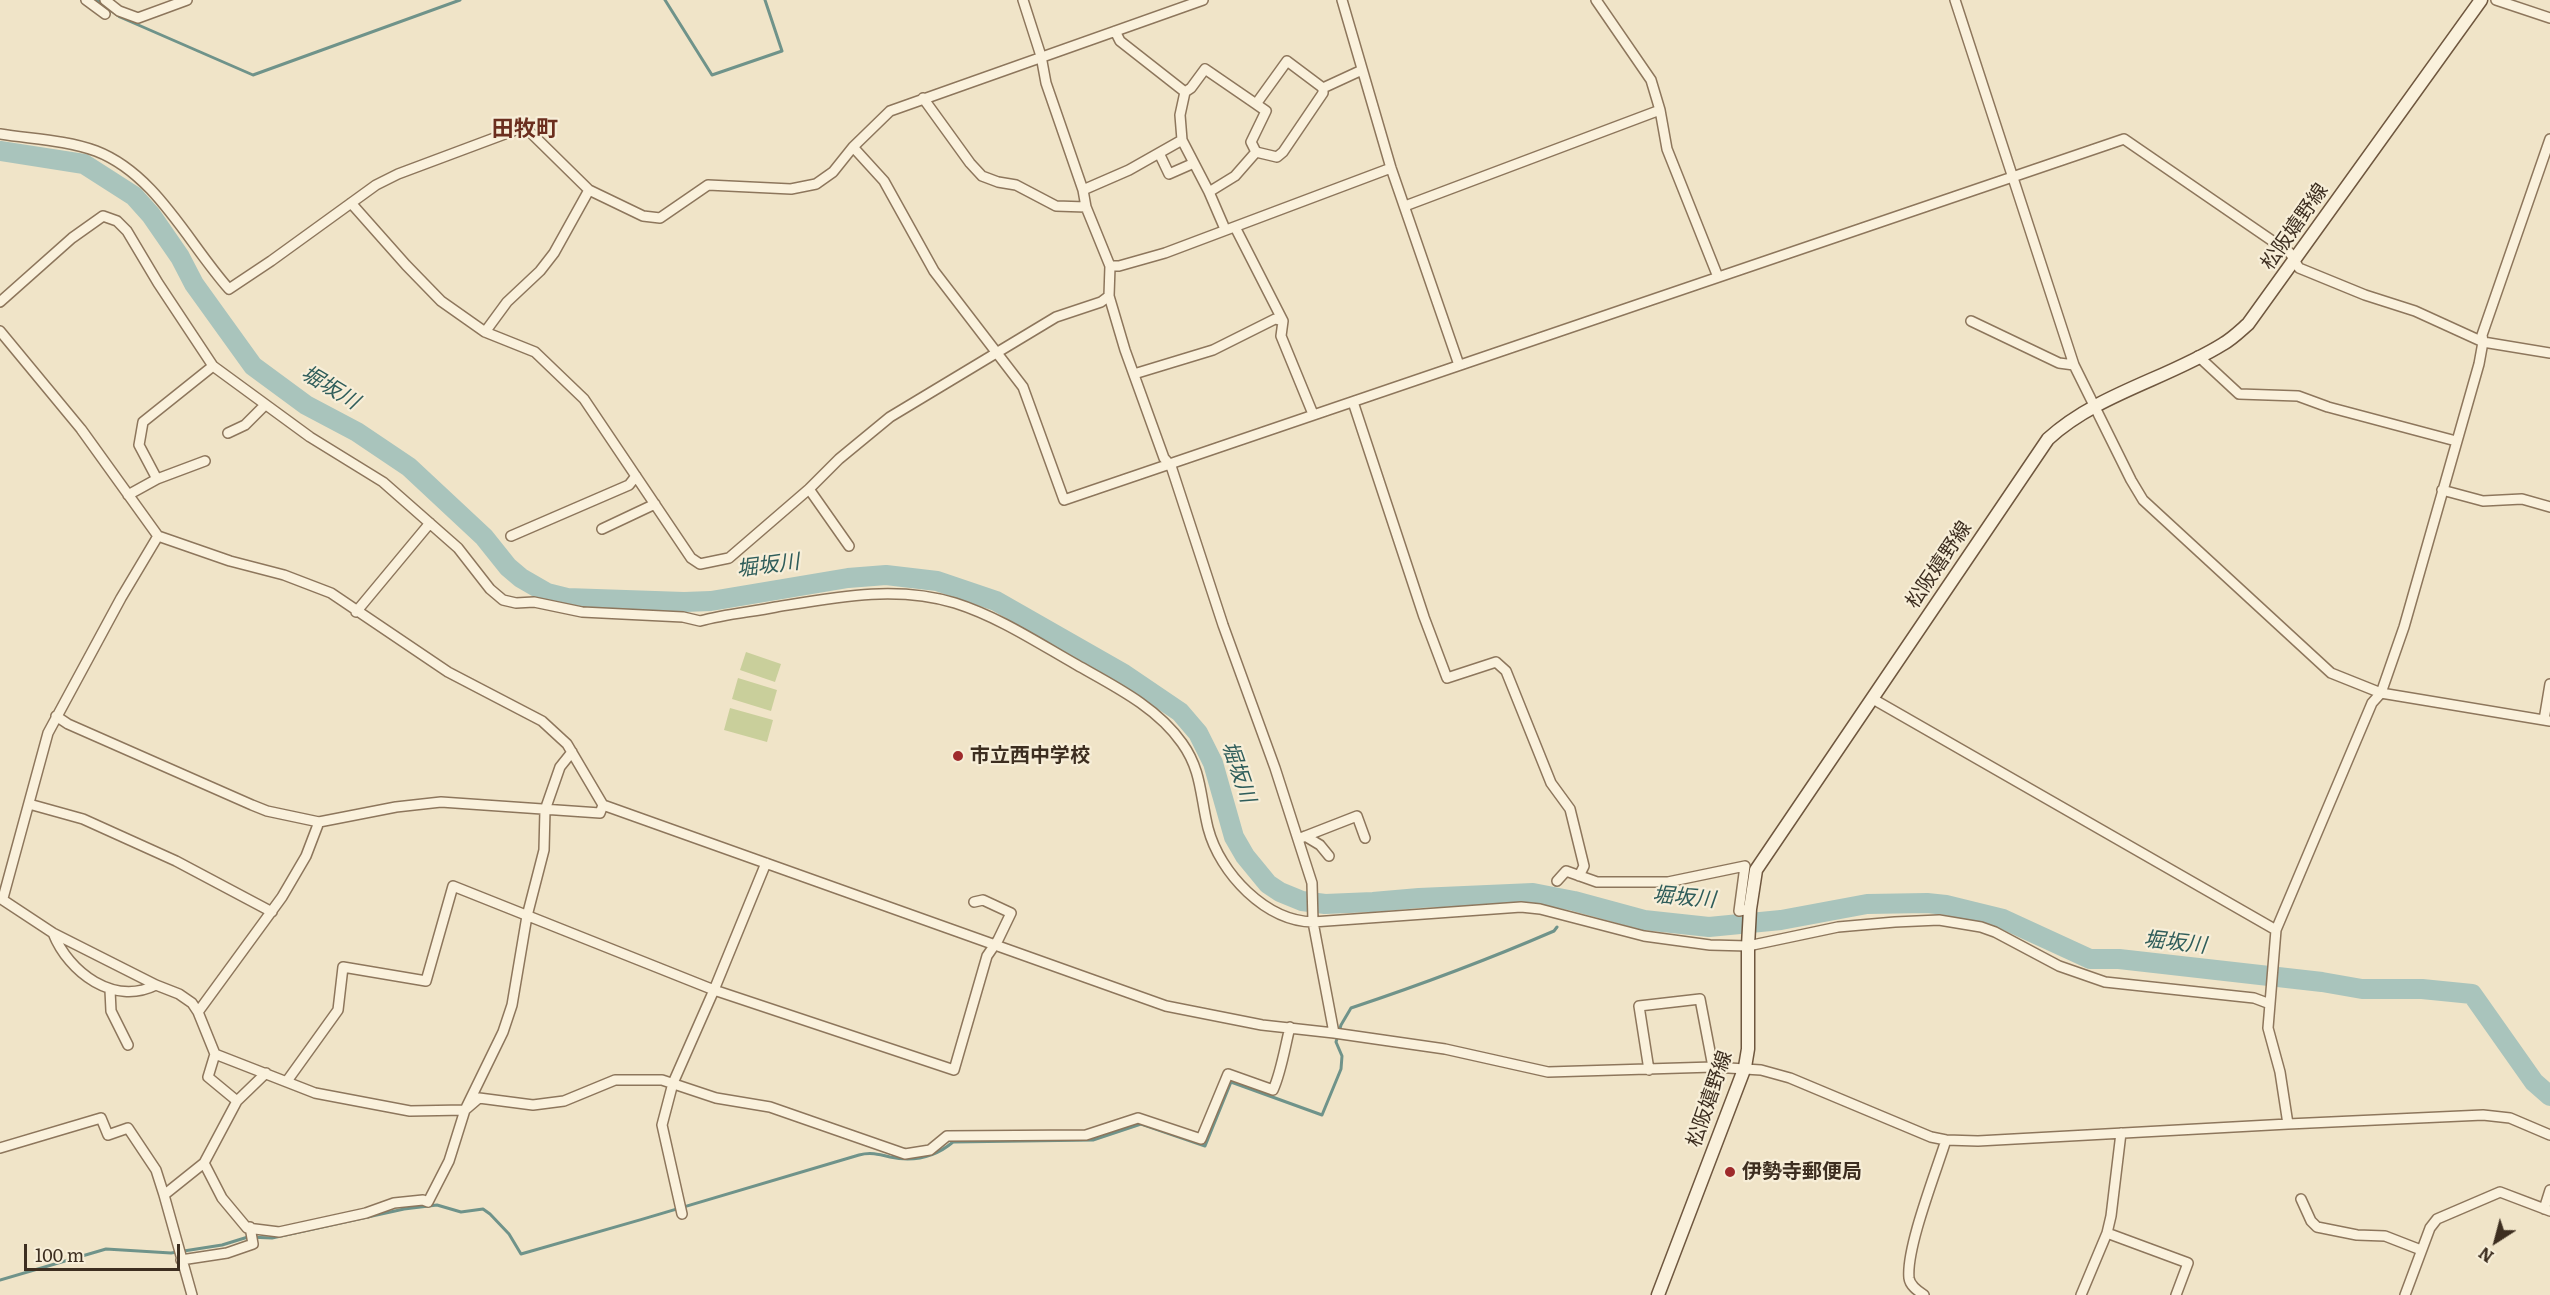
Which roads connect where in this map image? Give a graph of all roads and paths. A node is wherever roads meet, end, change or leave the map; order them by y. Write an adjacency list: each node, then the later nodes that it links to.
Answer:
1 (86, 0): 11 (street)
2 (105, 0): 3 (street)
3 (187, 0)
4 (1023, 0): 14 (street)
5 (1203, 0): 13 (street)
6 (1342, 0): 15 (street)
7 (1596, 0): 20 (street)
8 (1955, 0): 29 (street)
9 (2481, 0): 37 (main road, 松阪嬉野線)
10 (2496, 0): 12 (street)
11 (105, 14)
12 (2550, 18)
13 (1114, 31): 14 (street); 17 (street)
14 (1041, 56): 18 (street); 31 (street)
15 (1362, 70): 16 (street); 28 (street)
16 (1323, 88): 19 (street); 25 (street)
17 (1185, 92): 19 (street); 23 (street)
18 (923, 98): 24 (street); 35 (street)
19 (1256, 104): 25 (street)
20 (1660, 110): 34 (street); 39 (street)
21 (0, 134): 33 (street)
22 (2550, 139): 46 (street)
23 (1182, 140): 26 (street); 27 (street)
24 (854, 147): 30 (street); 47 (street)
25 (1256, 152): 32 (street)
26 (1159, 153): 27 (street); 31 (street)
27 (1194, 163): 32 (street)
28 (1391, 168): 34 (street); 36 (street)
29 (2013, 177): 37 (street); 39 (street); 51 (street)
30 (589, 190): 33 (street); 45 (street)
31 (1083, 190): 35 (street)
32 (1209, 192): 36 (street)
33 (351, 203): 45 (street)
34 (1405, 206): 50 (street)
35 (1086, 207): 38 (street)
36 (1230, 228): 38 (street); 42 (street)
37 (2296, 261): 46 (street); 49 (main road, 松阪嬉野線)
38 (1110, 266): 40 (street)
39 (1718, 277): 50 (street)
40 (1109, 296): 47 (street); 53 (street)
41 (0, 302): 52 (street)
42 (1283, 321): 53 (street); 57 (street)
43 (1971, 321): 51 (street)
44 (0, 331): 66 (street)
45 (485, 332): 62 (street)
46 (2483, 342): 48 (street); 59 (street)
47 (996, 352): 61 (street); 64 (street)
48 (2550, 353)
49 (2198, 357): 56 (main road, 松阪嬉野線); 59 (street)
50 (1459, 365): 54 (street)
51 (2074, 365): 56 (street)
52 (213, 366): 55 (street); 63 (street)
53 (1134, 374): 61 (street)
54 (1353, 402): 57 (street); 89 (street)
55 (265, 405): 58 (street); 69 (street)
56 (2094, 407): 76 (street); 77 (main road, 松阪嬉野線)
57 (1313, 414): 61 (street)
58 (228, 433)
59 (2456, 441): 65 (street)
60 (205, 461): 63 (street)
61 (1171, 466): 85 (street)
62 (636, 476): 67 (street); 72 (street)
63 (157, 479): 66 (street)
64 (809, 489): 67 (street); 73 (street)
65 (2442, 490): 68 (street); 76 (street)
66 (129, 495): 71 (street)
67 (655, 504): 70 (street)
68 (2550, 507)
69 (430, 523): 74 (street); 96 (street)
70 (602, 529)
71 (158, 536): 74 (street); 78 (street)
72 (511, 536)
73 (849, 546)
74 (356, 612): 80 (street)
75 (2550, 684): 79 (street)
76 (2381, 693): 79 (street); 97 (street)
77 (1873, 699): 93 (main road, 松阪嬉野線); 97 (street)
78 (56, 716): 81 (street); 84 (street)
79 (2547, 721)
80 (572, 752): 82 (street); 83 (street)
81 (29, 804): 91 (street); 94 (street)
82 (603, 805): 83 (street); 88 (street)
83 (545, 810): 84 (street); 95 (street)
84 (319, 822): 94 (street)
85 (1302, 838): 86 (street); 87 (street); 96 (street)
86 (1365, 838)
87 (1329, 856)
88 (766, 863): 99 (street); 103 (street)
89 (1579, 876): 90 (street); 93 (street)
90 (1557, 881)
91 (2, 898): 98 (street)
92 (974, 902): 99 (street)
93 (1750, 909): 100 (main road, 松阪嬉野線)
94 (272, 912): 105 (street)
95 (527, 916): 103 (street); 114 (street); 117 (street)
96 (1313, 920): 100 (street); 107 (street)
97 (2276, 930): 104 (street)
98 (53, 933): 101 (street); 102 (street)
99 (994, 945): 103 (street); 106 (street)
100 (1748, 946): 104 (street); 111 (main road, 松阪嬉野線)
101 (156, 985): 102 (street); 105 (street)
102 (110, 990): 108 (street)
103 (714, 990): 115 (street)
104 (2270, 1001): 118 (street)
105 (198, 1011): 109 (street)
106 (1290, 1027): 107 (street); 115 (street)
107 (1335, 1033): 112 (street)
108 (128, 1045)
109 (215, 1054): 113 (street); 116 (street)
110 (1713, 1067): 111 (street); 112 (street); 112 (street)
111 (1745, 1067): 121 (street); 134 (main road, 松阪嬉野線)
112 (1649, 1070)
113 (266, 1073): 114 (street); 116 (street)
114 (287, 1081): 117 (street)
115 (673, 1083): 117 (street); 128 (street)
116 (237, 1101): 123 (street)
117 (465, 1110): 129 (street)
118 (2288, 1124): 119 (street); 120 (street)
119 (2121, 1133): 121 (street); 130 (street)
120 (2550, 1135)
121 (1946, 1140): 135 (street)
122 (0, 1148): 125 (street)
123 (204, 1163): 125 (street); 129 (street)
124 (2550, 1190): 127 (street)
125 (164, 1195): 132 (street)
126 (2301, 1199): 131 (street)
127 (2547, 1210): 131 (street)
128 (682, 1214)
129 (250, 1229): 132 (street)
130 (2107, 1233): 136 (street); 137 (street)
131 (2421, 1250): 138 (street)
132 (181, 1259): 133 (street)
133 (192, 1295)
134 (1658, 1295)
135 (1924, 1295)
136 (2081, 1295)
137 (2176, 1295)
138 (2405, 1295)

